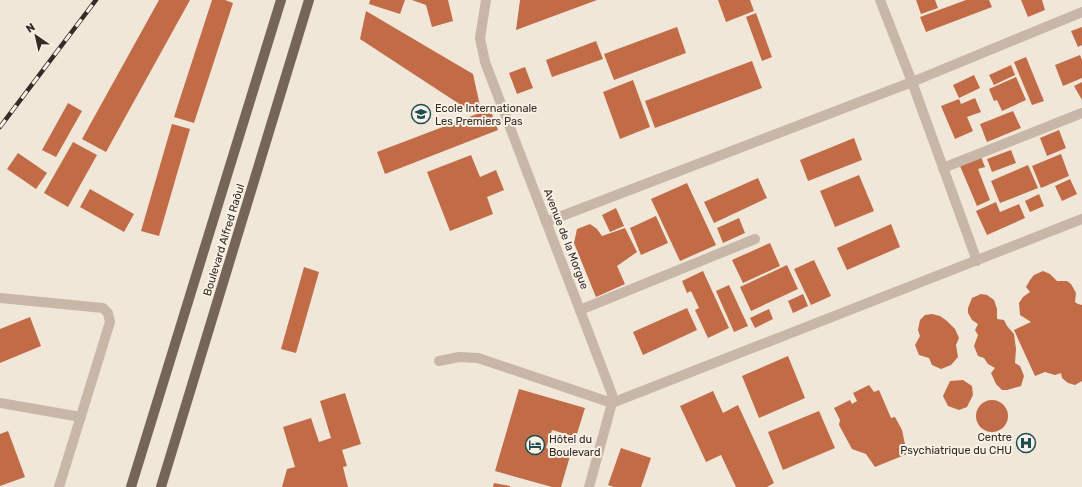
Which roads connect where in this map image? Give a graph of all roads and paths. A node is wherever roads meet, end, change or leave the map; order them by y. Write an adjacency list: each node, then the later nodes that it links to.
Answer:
1 (281, 0): 20 (main road)
2 (309, 0): 21 (main road, Boulevard Alfred Raôul)
3 (486, 0): 10 (street, Avenue de la Morgue)
4 (880, 0): 6 (street)
5 (1082, 12): 6 (street)
6 (912, 82): 8 (street); 10 (street)
7 (1082, 113): 8 (street)
8 (944, 168): 12 (street)
9 (1082, 219): 12 (street)
10 (546, 222): 14 (street, Avenue de la Morgue)
11 (755, 239): 14 (street)
12 (977, 261): 17 (street)
13 (0, 298): 18 (street)
14 (580, 310): 17 (street, Avenue de la Morgue)
15 (439, 361): 17 (street)
16 (0, 403): 18 (street)
17 (612, 403): 22 (street, Avenue de la Morgue)
18 (81, 417): 19 (street)
19 (59, 487)
20 (131, 487)
21 (161, 487)
22 (590, 487)

